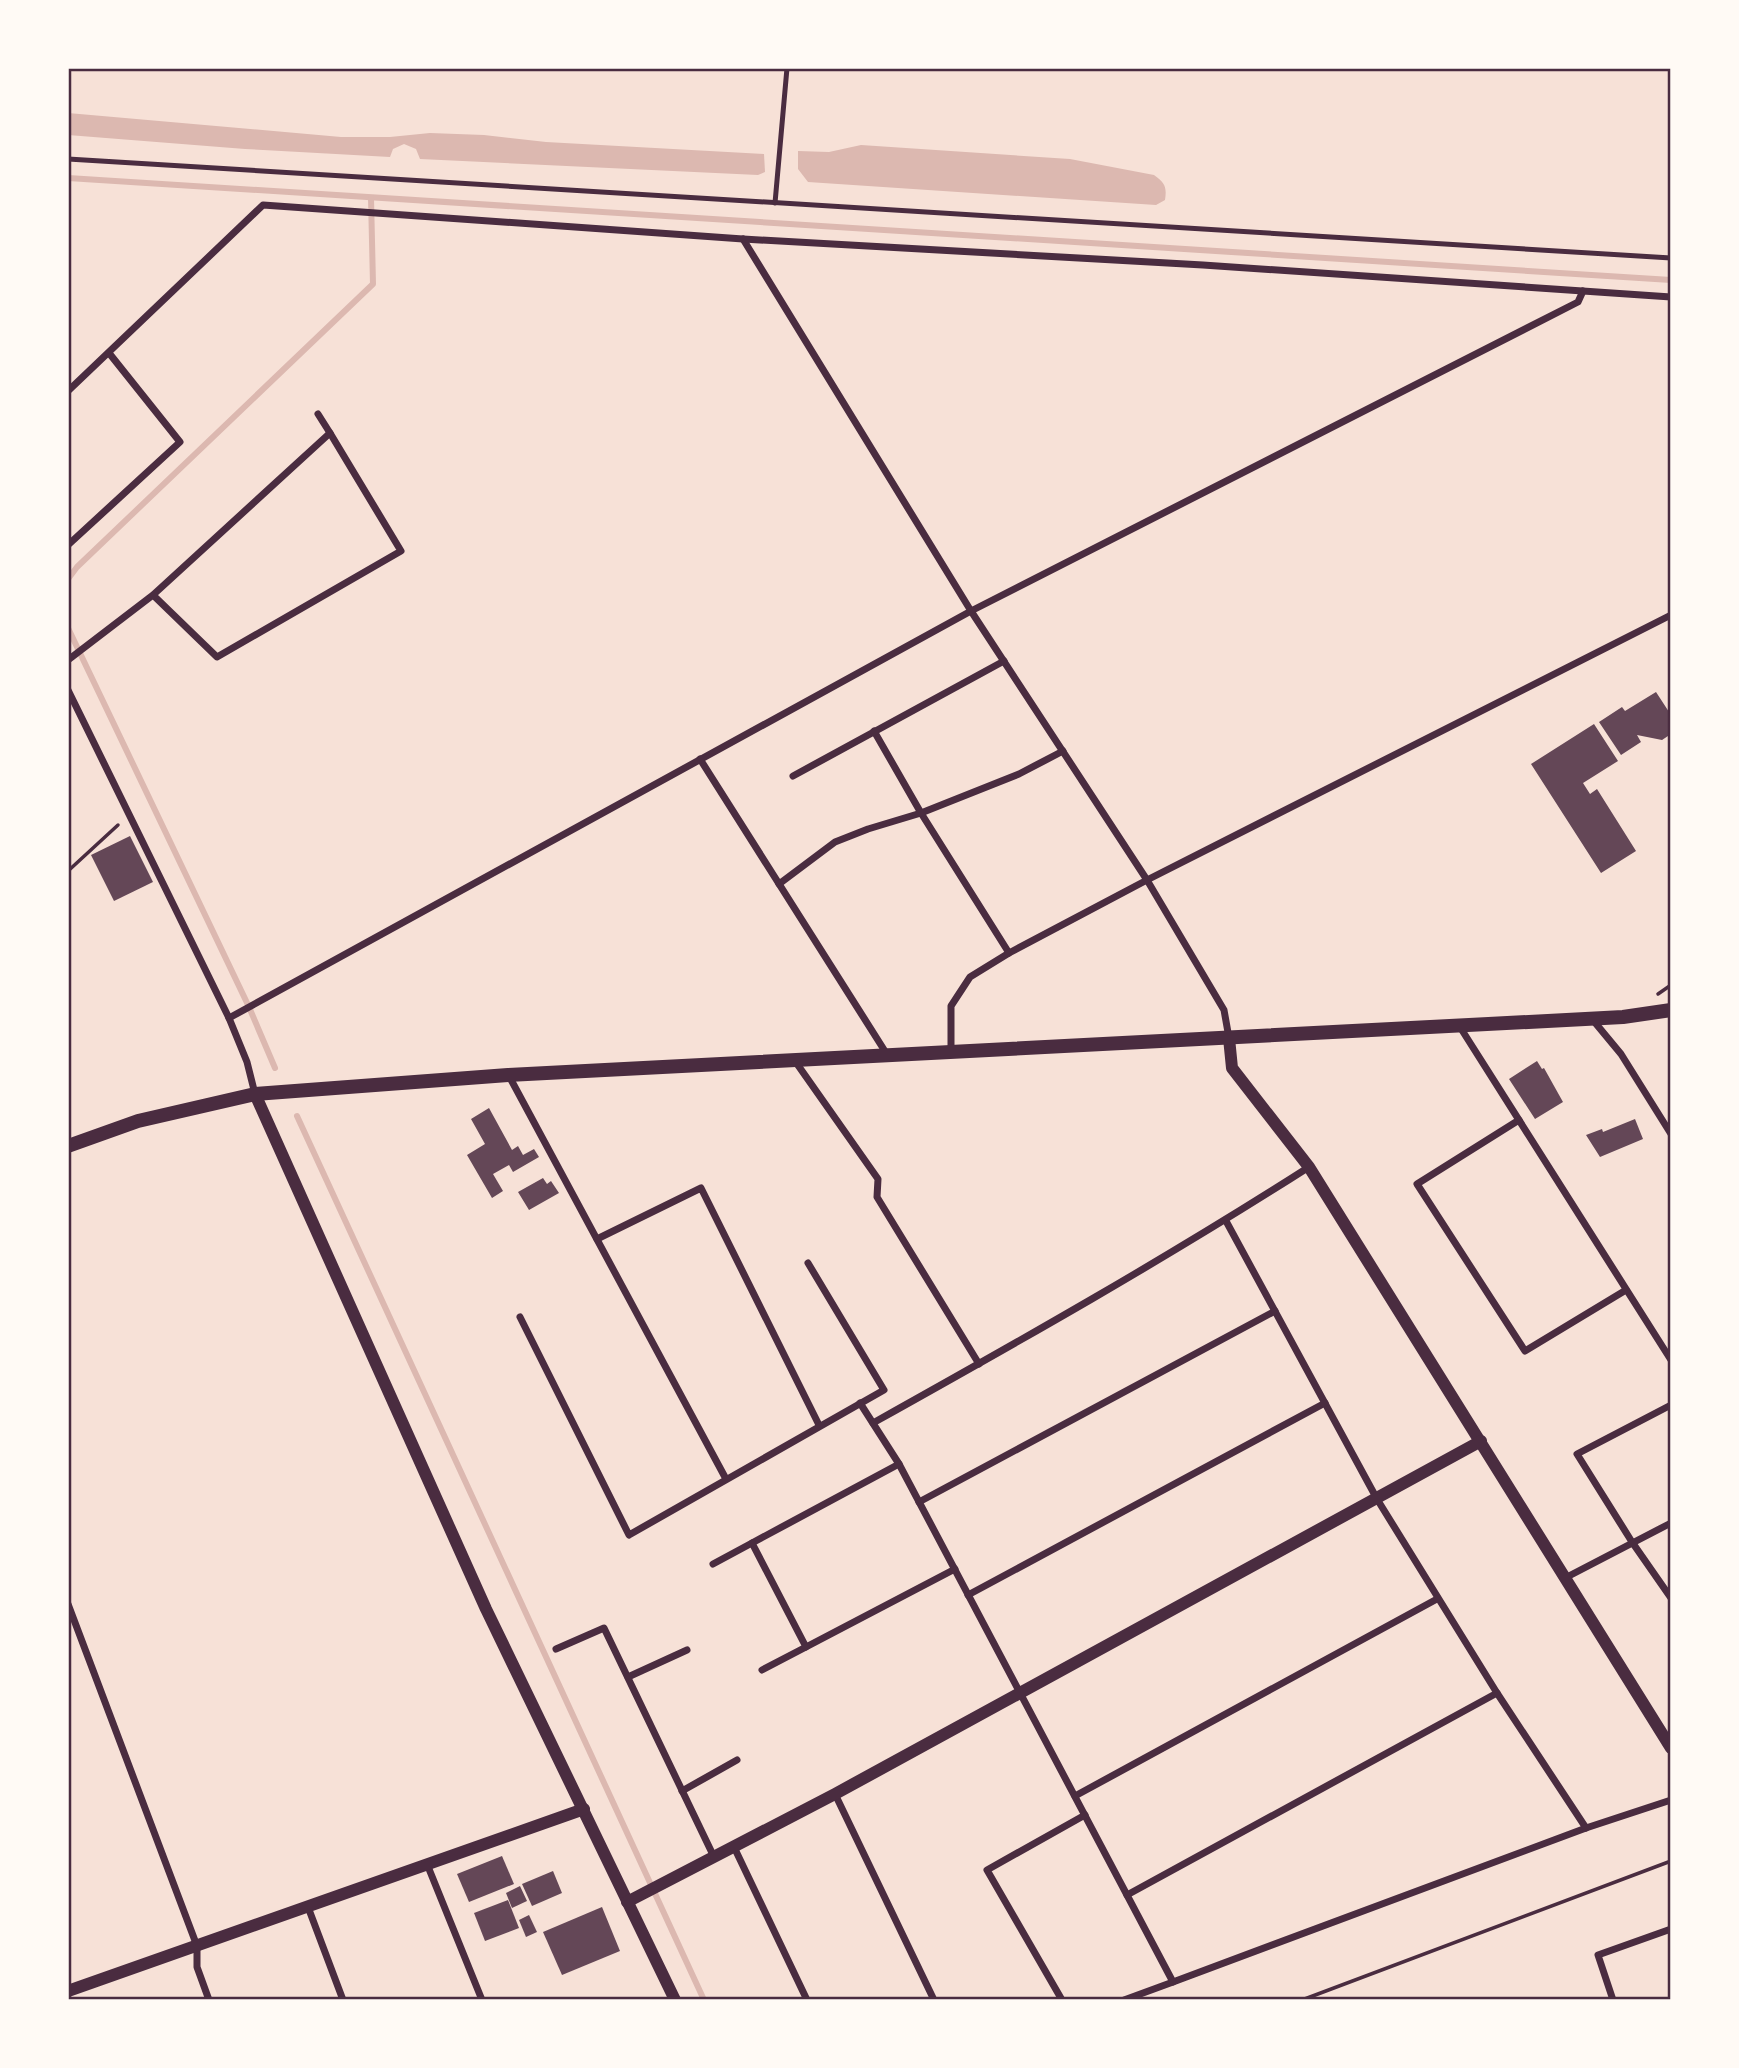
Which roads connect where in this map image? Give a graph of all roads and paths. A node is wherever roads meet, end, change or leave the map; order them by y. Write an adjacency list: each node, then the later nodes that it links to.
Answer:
1 (787, 68): 3 (lane)
2 (68, 159): 3 (lane)
3 (775, 203): 5 (lane)
4 (743, 239): 6 (street); 8 (street); 14 (street)
5 (1671, 258)
6 (1583, 291): 7 (street); 14 (street)
7 (1671, 297)
8 (109, 353): 9 (street); 12 (street)
9 (68, 391)
10 (318, 414): 11 (street)
11 (330, 433): 13 (street); 13 (street)
12 (68, 545)
13 (153, 595): 16 (street)
14 (971, 611): 17 (street); 21 (street)
15 (1671, 615): 26 (street)
16 (68, 660)
17 (1004, 661): 19 (street); 20 (street)
18 (68, 690): 24 (street)
19 (874, 731): 22 (street); 23 (street)
20 (1063, 751): 23 (street); 26 (street)
21 (700, 759): 27 (street); 30 (street)
22 (793, 776)
23 (921, 813): 27 (street); 28 (street)
24 (129, 815): 25 (path); 30 (street)
25 (68, 871)
26 (1146, 880): 28 (street); 33 (street)
27 (779, 884): 35 (street)
28 (1009, 953): 34 (street)
29 (1671, 1010): 31 (main road)
30 (229, 1018): 38 (street)
31 (1592, 1019): 32 (main road); 40 (street)
32 (1460, 1026): 33 (main road); 39 (street)
33 (1229, 1038): 34 (main road); 42 (street)
34 (951, 1052): 35 (main road)
35 (888, 1056): 36 (main road)
36 (795, 1061): 37 (main road); 50 (street)
37 (508, 1075): 38 (main road); 44 (street)
38 (255, 1094): 41 (main road); 84 (street)
39 (1519, 1120): 46 (street); 46 (street)
40 (1671, 1134)
41 (68, 1146)
42 (1309, 1167): 43 (street); 56 (street)
43 (1226, 1221): 47 (street); 50 (street)
44 (597, 1239): 55 (street); 58 (street)
45 (808, 1263): 51 (street)
46 (1626, 1290): 49 (street)
47 (1275, 1311): 52 (street); 60 (street)
48 (520, 1317): 58 (street)
49 (1671, 1360)
50 (979, 1364): 54 (street)
51 (860, 1403): 54 (street); 55 (street)
52 (1325, 1404): 59 (street); 67 (street)
53 (1671, 1405): 62 (street)
54 (873, 1423): 57 (street)
55 (819, 1425): 58 (street)
56 (1481, 1441): 59 (street); 66 (street)
57 (898, 1464): 60 (street); 63 (street)
58 (726, 1479)
59 (1377, 1499): 69 (street); 76 (street)
60 (919, 1502): 65 (street)
61 (1671, 1523): 62 (street)
62 (1632, 1542): 66 (street); 68 (street)
63 (752, 1544): 64 (street); 71 (street)
64 (713, 1564)
65 (954, 1569): 67 (street); 71 (street)
66 (1565, 1578): 78 (street)
67 (968, 1595): 76 (street)
68 (1671, 1598)
69 (1437, 1599): 77 (street); 82 (street)
70 (68, 1604): 95 (street)
71 (806, 1647): 74 (street)
72 (556, 1649): 75 (street)
73 (687, 1650): 75 (street)
74 (762, 1670)
75 (628, 1677): 80 (street)
76 (1018, 1693): 81 (street); 82 (street)
77 (1496, 1693): 86 (street); 91 (street)
78 (1671, 1748)
79 (737, 1760): 80 (street)
80 (682, 1791): 88 (street)
81 (835, 1794): 87 (street); 103 (street)
82 (1074, 1796): 85 (street)
83 (1671, 1800): 86 (street)
84 (584, 1809): 90 (street); 92 (street)
85 (1085, 1815): 91 (street); 104 (street)
86 (1586, 1828): 96 (street)
87 (734, 1847): 88 (street); 102 (street)
88 (714, 1857): 92 (street)
89 (1671, 1861): 106 (path)
90 (427, 1864): 93 (street); 100 (street)
91 (1127, 1895): 96 (street)
92 (627, 1902): 101 (street)
93 (308, 1907): 95 (street); 99 (street)
94 (1671, 1929): 107 (street)
95 (197, 1946): 97 (street); 98 (street)
96 (1172, 1982): 105 (street)
97 (68, 1991)
98 (209, 2000)
99 (343, 2000)
100 (482, 2000)
101 (675, 2000)
102 (807, 2000)
103 (934, 2000)
104 (1062, 2000)
105 (1124, 2000)
106 (1303, 2000)
107 (1613, 2000)

